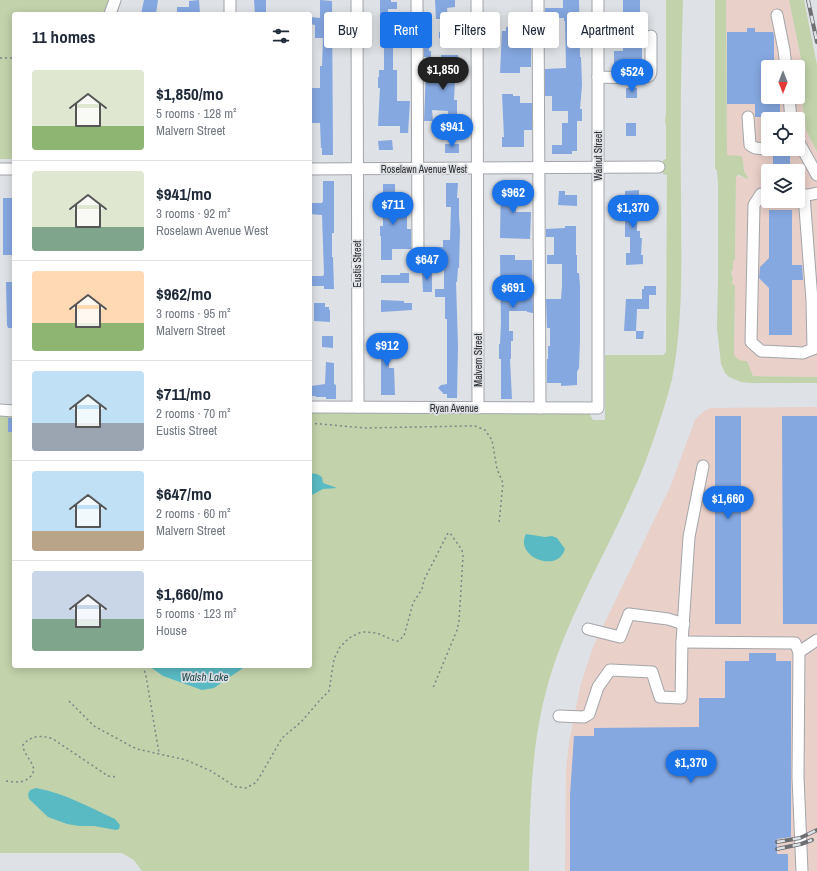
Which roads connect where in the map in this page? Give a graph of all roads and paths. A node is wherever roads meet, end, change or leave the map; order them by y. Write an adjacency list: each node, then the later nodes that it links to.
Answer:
1 (114, 0): 8 (street)
2 (230, 0): 9 (street)
3 (356, 0): 27 (street, Eustis Street)
4 (417, 0): 20 (street)
5 (477, 0): 21 (street, Malvern Street)
6 (538, 0): 22 (street)
7 (598, 0): 15 (street, Walnut Street)
8 (111, 12)
9 (230, 12)
10 (777, 15): 14 (street)
11 (652, 36): 15 (street)
12 (0, 58): 13 (path)
13 (12, 58)
14 (785, 60)
15 (598, 77): 23 (street, Walnut Street)
16 (748, 117): 17 (street)
17 (761, 148)
18 (805, 156): 28 (street)
19 (659, 167): 23 (street, Roselawn Avenue West)
20 (418, 168): 21 (street, Roselawn Avenue West); 27 (street, Roselawn Avenue West); 33 (street)
21 (478, 168): 22 (street, Roselawn Avenue West); 37 (street, Malvern Street)
22 (539, 168): 23 (street, Roselawn Avenue West); 38 (street)
23 (598, 168): 39 (street, Walnut Street)
24 (0, 169): 25 (street)
25 (12, 169)
26 (312, 169): 27 (street, Roselawn Avenue West)
27 (357, 169): 36 (street, Eustis Street)
28 (817, 175)
29 (817, 193): 31 (street)
30 (761, 194): 34 (street)
31 (805, 194)
32 (803, 208): 34 (street)
33 (418, 259)
34 (814, 300)
35 (312, 407): 36 (street, Ryan Avenue)
36 (358, 407): 37 (street, Ryan Avenue)
37 (478, 408): 38 (street, Ryan Avenue)
38 (540, 408): 39 (street, Ryan Avenue)
39 (598, 408)
40 (0, 410): 41 (street)
41 (12, 411)
42 (312, 424): 44 (path)
43 (703, 466): 45 (street)
44 (499, 523)
45 (684, 624): 46 (street); 48 (street)
46 (588, 629)
47 (817, 640): 49 (street)
48 (682, 642): 49 (street); 53 (street)
49 (799, 652): 57 (street)
50 (144, 668): 54 (path)
51 (433, 688): 54 (path)
52 (69, 701): 54 (path)
53 (559, 716)
54 (159, 753)
55 (117, 777): 56 (path)
56 (6, 781)
57 (802, 871)

